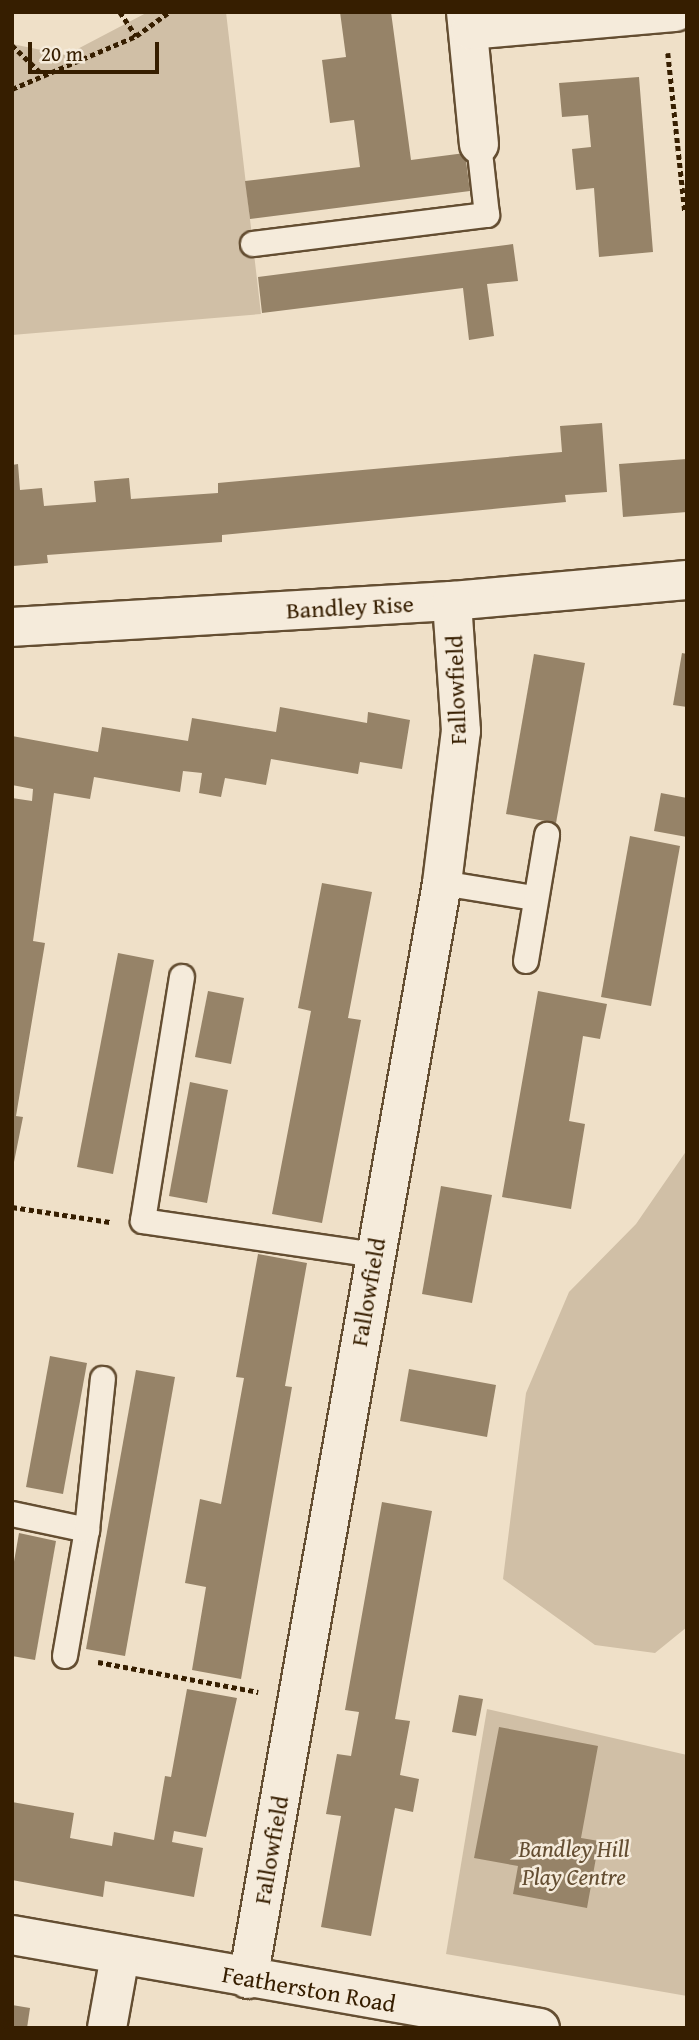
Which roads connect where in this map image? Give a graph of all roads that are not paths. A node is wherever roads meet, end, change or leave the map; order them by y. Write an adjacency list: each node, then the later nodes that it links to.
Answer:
1 (675, 12): 2 (street)
2 (664, 13): 3 (street)
3 (468, 21): 4 (street)
4 (479, 145): 5 (lane)
5 (253, 244)
6 (687, 580): 7 (street, Bandley Rise)
7 (452, 601): 8 (street, Bandley Rise); 10 (street, Fallowfield)
8 (12, 627)
9 (547, 835): 11 (lane)
10 (442, 883): 11 (lane); 14 (street, Fallowfield)
11 (534, 898): 12 (lane)
12 (526, 961)
13 (182, 977): 14 (lane)
14 (375, 1255): 21 (street, Fallowfield)
15 (103, 1379): 17 (lane)
16 (12, 1514): 17 (lane)
17 (87, 1530): 18 (lane)
18 (65, 1656)
19 (12, 1935): 20 (street, Featherston Road)
20 (120, 1956): 21 (street, Featherston Road); 22 (street)
21 (248, 1979): 23 (street, Featherston Road)
22 (107, 2028)
23 (540, 2028)

